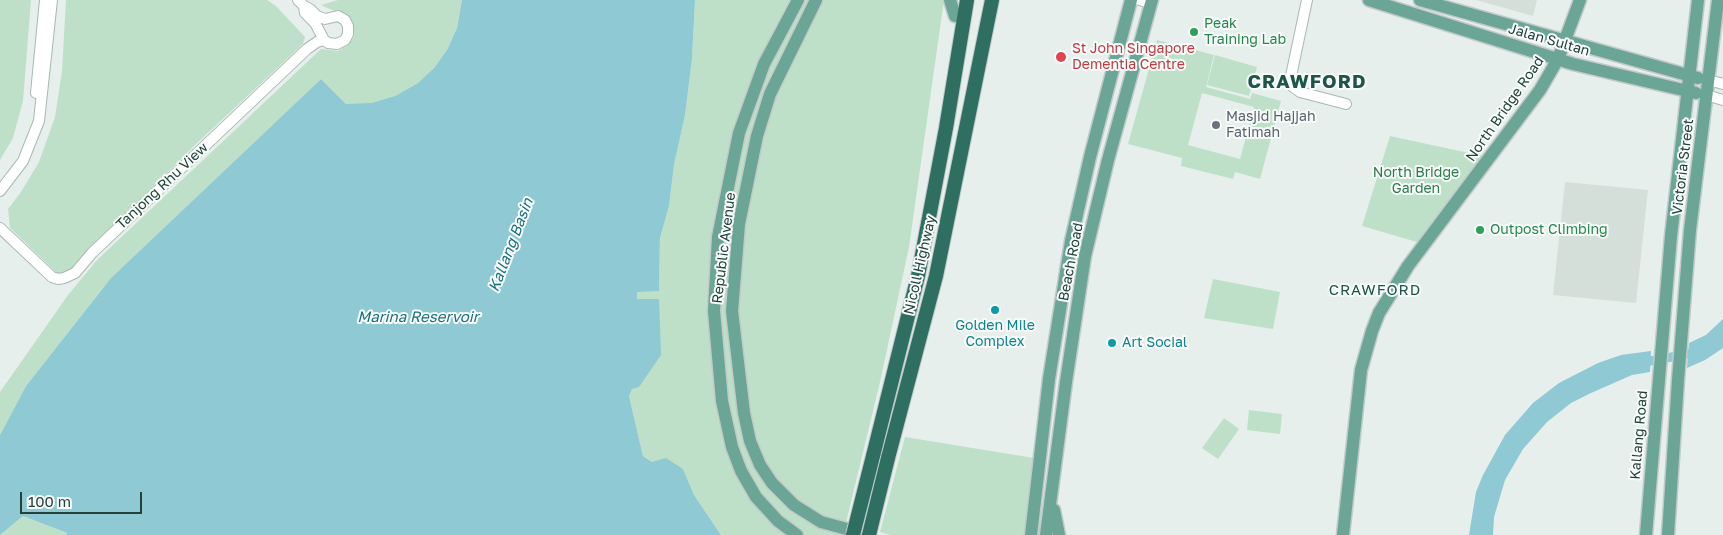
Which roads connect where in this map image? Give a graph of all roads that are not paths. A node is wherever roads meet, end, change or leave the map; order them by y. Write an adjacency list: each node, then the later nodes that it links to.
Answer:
1 (45, 0): 34 (street)
2 (52, 0): 35 (street)
3 (798, 0): 41 (main road, Republic Avenue)
4 (816, 0): 43 (main road, Republic Avenue)
5 (950, 0): 19 (main road)
6 (958, 0): 19 (highway)
7 (967, 0): 33 (highway, Nicoll Highway)
8 (992, 0): 43 (highway, Nicoll Highway, bridge)
9 (1131, 0): 21 (main road, Beach Road)
10 (1307, 0): 20 (street)
11 (1312, 0): 20 (street)
12 (1369, 0): 25 (main road, Jalan Sultan)
13 (1420, 0): 24 (main road, Jalan Sultan)
14 (1580, 0): 24 (main road, North Bridge Road)
15 (1698, 0): 26 (main road, Victoria Street)
16 (1718, 0): 27 (main road, Victoria Street)
17 (1147, 1): 22 (main road, Beach Road)
18 (301, 3): 23 (street); 23 (street)
19 (955, 16): 33 (highway)
20 (1304, 22): 32 (street)
21 (1124, 27): 22 (main road); 39 (main road, Beach Road)
22 (1143, 33): 38 (main road, Beach Road)
23 (324, 40): 36 (street, Tanjong Rhu View)
24 (1566, 41): 25 (main road, North Bridge Road); 26 (main road, Jalan Sultan)
25 (1558, 59): 29 (main road, Jalan Sultan); 46 (main road, North Bridge Road)
26 (1690, 76): 27 (main road, Jalan Sultan); 29 (main road, Victoria Street)
27 (1708, 80): 28 (street, Jalan Sultan); 30 (main road, Victoria Street)
28 (1723, 84)
29 (1688, 91): 30 (main road, Jalan Sultan); 37 (main road, Victoria Street)
30 (1706, 95): 31 (street, Jalan Sultan); 48 (main road, Victoria Street)
31 (1723, 100)
32 (1346, 104)
33 (946, 128): 42 (highway, Nicoll Highway, bridge)
34 (0, 182)
35 (0, 191)
36 (0, 228)
37 (1662, 338): 47 (main road, Kallang Road)
38 (1051, 506): 39 (main road); 44 (main road, Beach Road); 45 (main road)
39 (1033, 511): 40 (main road, Beach Road)
40 (1029, 532)
41 (797, 535)
42 (853, 535)
43 (869, 535)
44 (1046, 535)
45 (1060, 535)
46 (1343, 535)
47 (1646, 535)
48 (1668, 535)

